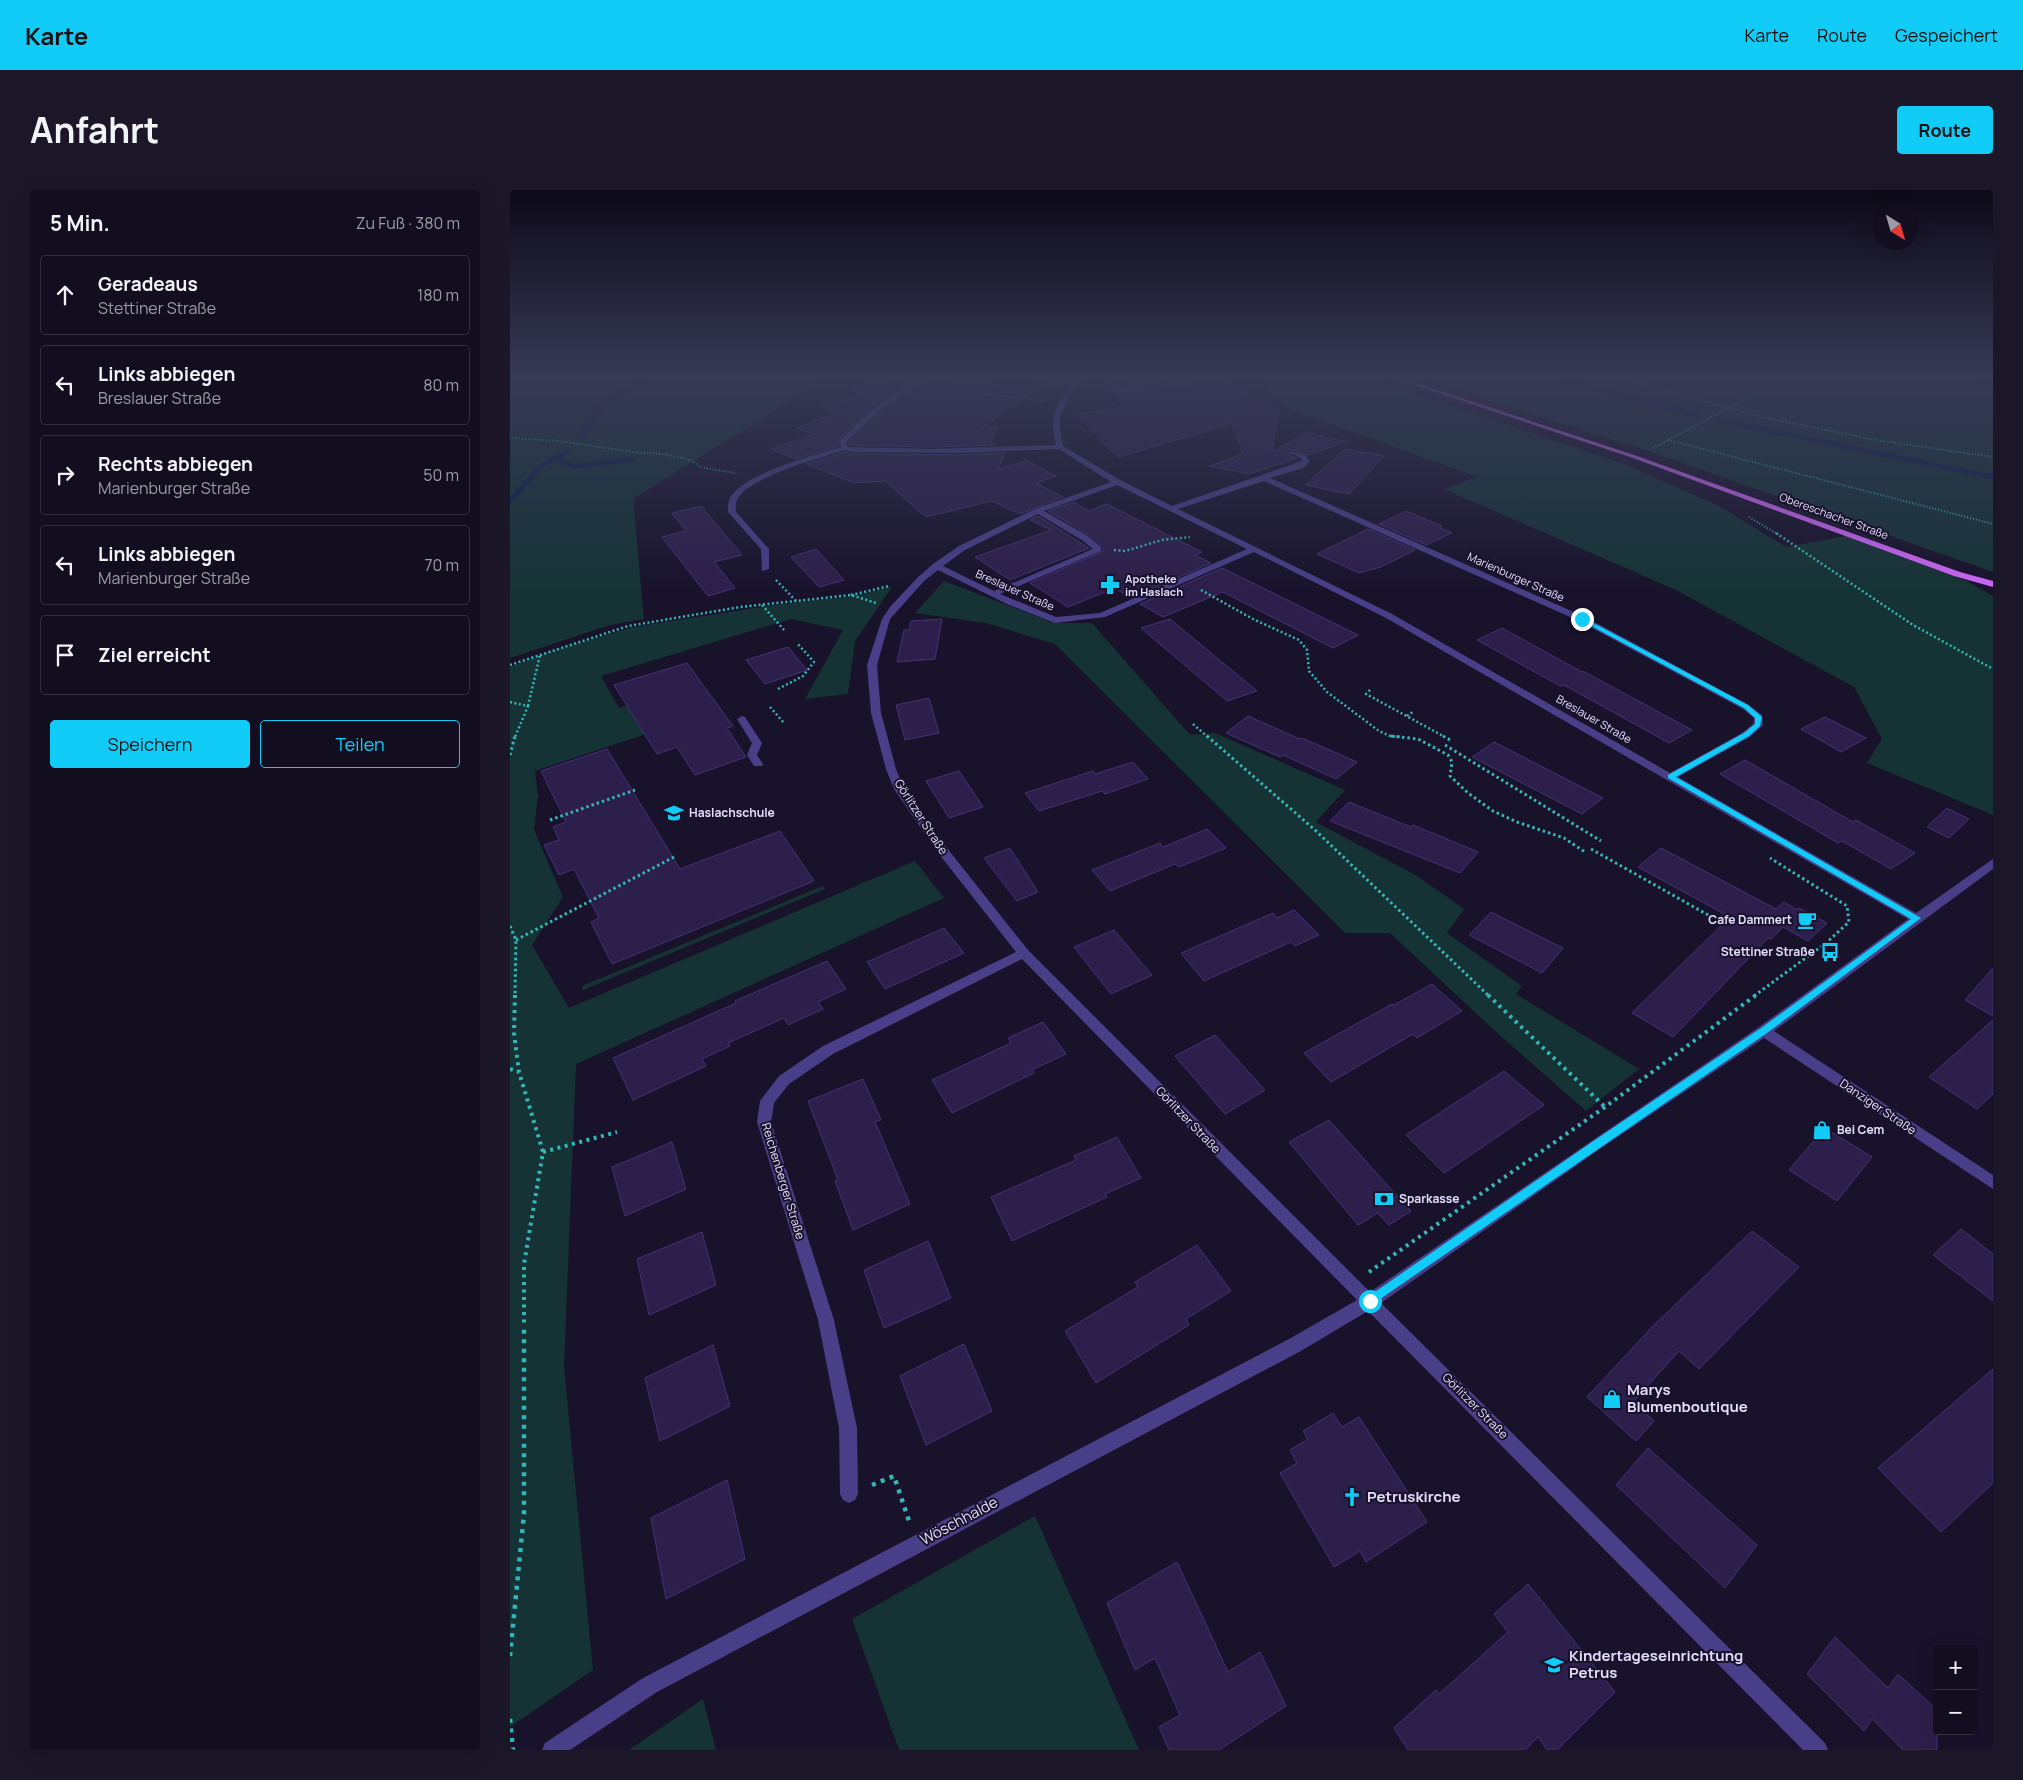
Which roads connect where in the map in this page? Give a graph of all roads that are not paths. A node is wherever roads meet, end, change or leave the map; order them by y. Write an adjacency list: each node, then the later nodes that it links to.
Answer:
1 (843, 449): 13 (street)
2 (848, 449): 3 (street)
3 (1028, 449)
4 (1063, 449): 8 (street, Breslauer Straße)
5 (1610, 449): 14 (main road, Obereschacher Straße)
6 (1292, 452): 7 (street)
7 (1264, 478): 9 (street); 20 (street, Marienburger Straße)
8 (1118, 482): 9 (street, Breslauer Straße); 10 (street, Görlitzer Straße)
9 (1172, 509): 11 (street, Breslauer Straße)
10 (1038, 511): 12 (street, Görlitzer Straße); 17 (street)
11 (1255, 549): 17 (street, Breslauer Straße); 20 (street, Breslauer Straße)
12 (936, 566): 17 (street, Breslauer Straße); 23 (street, Görlitzer Straße)
13 (765, 569)
14 (1957, 574): 15 (main road, Obereschacher Straße); 16 (main road, Obereschacher Straße)
15 (1993, 584)
16 (1993, 592)
17 (993, 594)
18 (742, 719): 19 (street)
19 (758, 764)
20 (1671, 777): 22 (street, Breslauer Straße)
21 (1993, 863): 22 (street)
22 (1917, 918): 24 (street)
23 (1024, 953): 26 (street, Görlitzer Straße); 27 (street, Reichenberger Straße)
24 (1764, 1030): 25 (street, Danziger Straße); 26 (street)
25 (1993, 1183)
26 (1370, 1301): 28 (street, Wöschhalde); 29 (street, Görlitzer Straße)
27 (849, 1494)
28 (552, 1750)
29 (1818, 1750)

